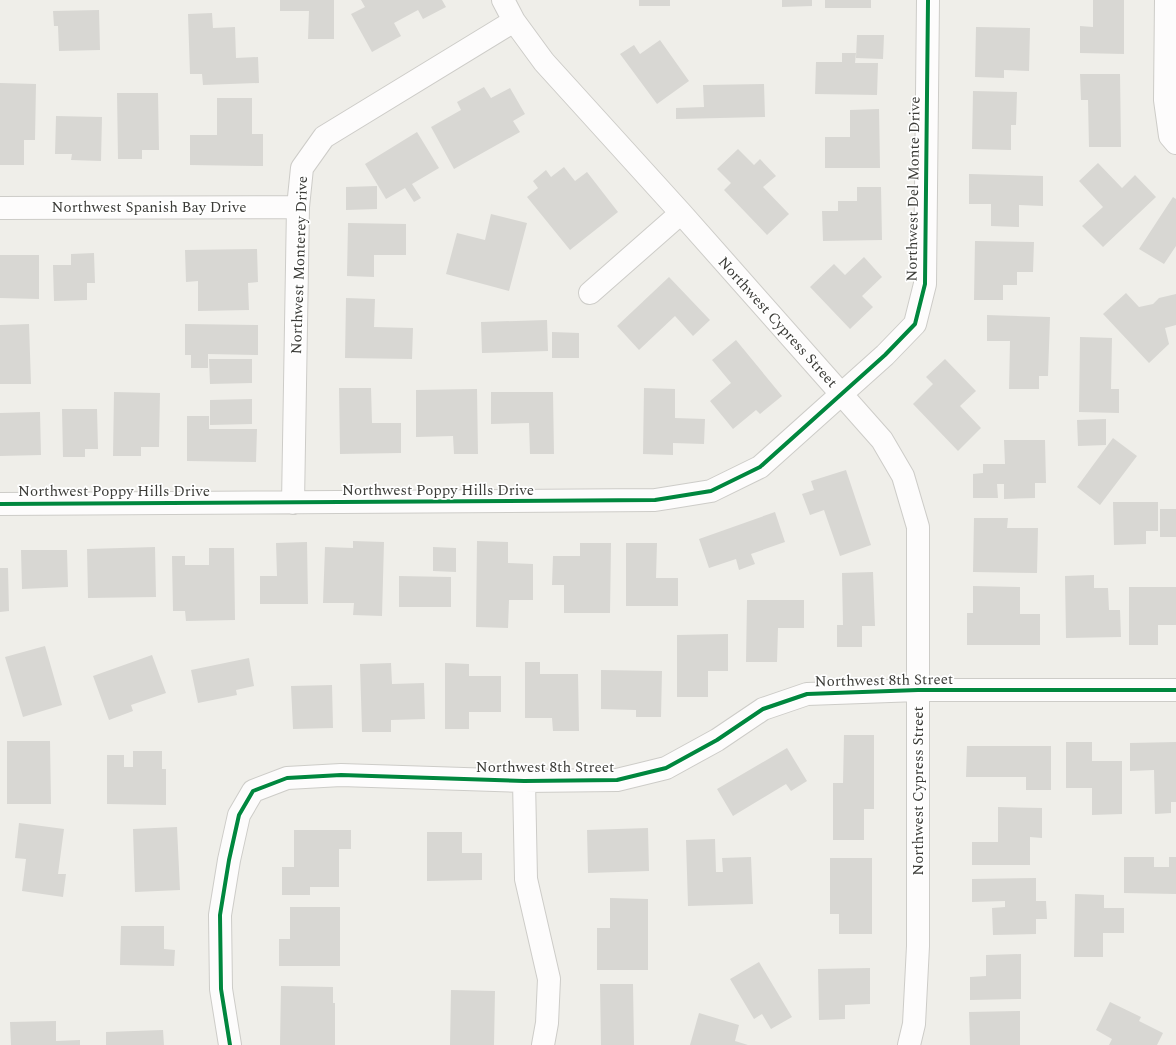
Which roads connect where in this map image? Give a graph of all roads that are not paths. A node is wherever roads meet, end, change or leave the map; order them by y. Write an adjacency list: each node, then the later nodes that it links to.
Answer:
1 (503, 0): 4 (street, Northwest Cypress Street)
2 (928, 0): 10 (street, Northwest Del Monte Drive)
3 (1166, 0): 5 (street)
4 (514, 21): 6 (street, Northwest Monterey Drive); 8 (street, Northwest Cypress Street)
5 (1176, 143)
6 (298, 207): 7 (street, Northwest Spanish Bay Drive); 11 (street, Northwest Monterey Drive)
7 (0, 208)
8 (681, 213): 9 (street); 10 (street, Northwest Cypress Street)
9 (590, 293)
10 (842, 394): 11 (street, Northwest Poppy Hills Drive); 13 (street, Northwest Cypress Street)
11 (293, 503): 12 (street, Northwest Poppy Hills Drive)
12 (0, 504)
13 (918, 690): 14 (street, Northwest 8th Street); 15 (street, Northwest 8th Street); 18 (street, Northwest Cypress Street)
14 (1176, 690)
15 (524, 781): 16 (street, Northwest 8th Street); 17 (street)
16 (230, 1045)
17 (542, 1045)
18 (910, 1045)

